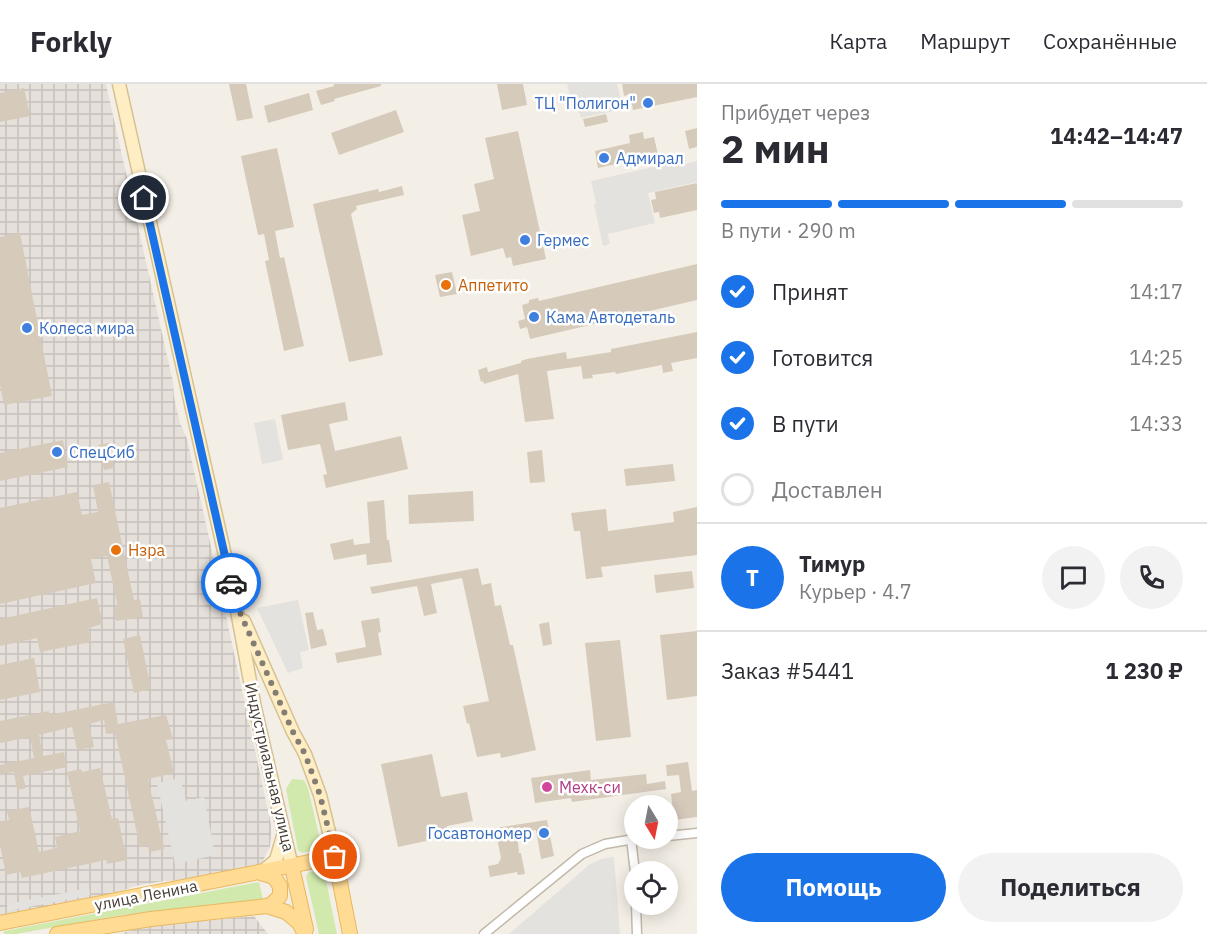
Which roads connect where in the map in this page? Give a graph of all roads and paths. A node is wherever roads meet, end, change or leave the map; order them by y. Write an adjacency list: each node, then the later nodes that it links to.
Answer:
1 (118, 84): 2 (main road, Индустриальная улица)
2 (235, 600): 3 (main road, Индустриальная улица); 7 (main road, Индустриальная улица)
3 (284, 823): 8 (main road, Индустриальная улица); 9 (main road)
4 (697, 832): 5 (street)
5 (678, 835)
6 (624, 841): 16 (street)
7 (335, 857): 8 (main road, улица Ленина); 15 (main road, Индустриальная улица)
8 (292, 867): 9 (main road, улица Ленина); 14 (main road, Индустриальная улица)
9 (261, 873): 10 (main road); 12 (main road, улица Ленина)
10 (267, 906): 13 (main road, улица Ленина); 14 (main road)
11 (636, 915): 17 (street)
12 (0, 924)
13 (57, 934)
14 (306, 934)
15 (350, 934)
16 (484, 934)
17 (637, 934)

